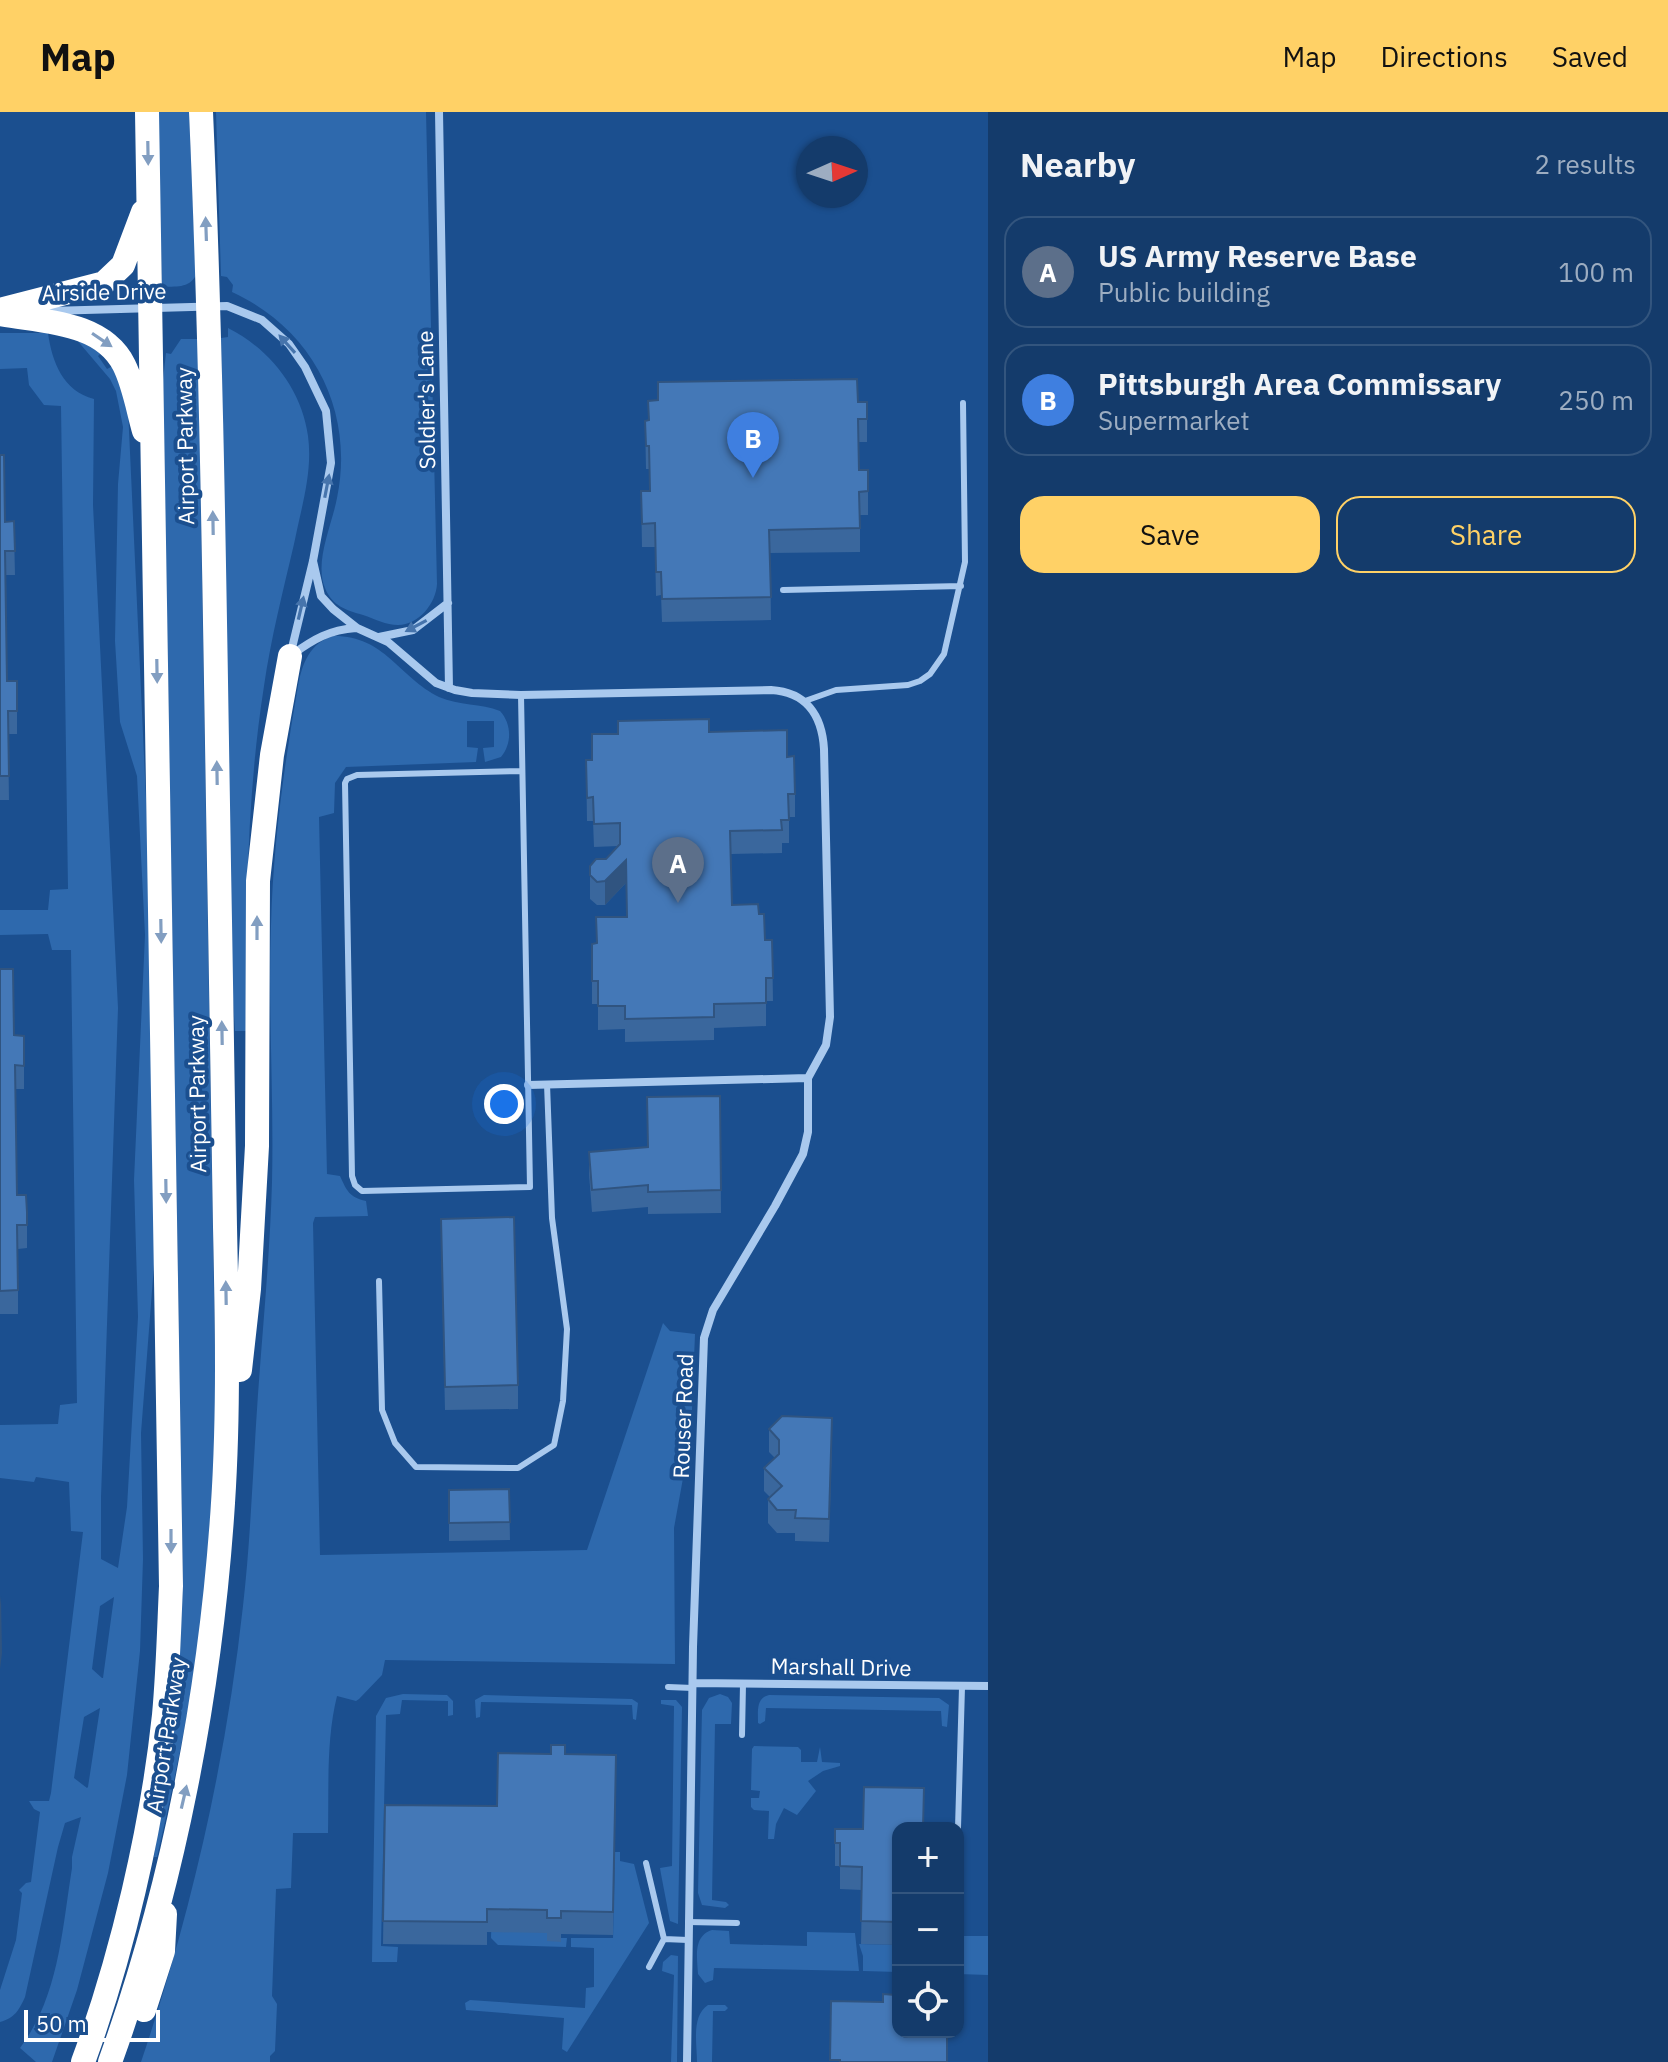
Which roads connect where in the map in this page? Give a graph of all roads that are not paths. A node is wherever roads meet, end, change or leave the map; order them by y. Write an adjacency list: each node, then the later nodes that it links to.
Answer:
1 (147, 112): 4 (highway, Airport Parkway, one-way to 4)
2 (201, 112): 5 (highway, Airport Parkway, one-way to 2)
3 (439, 112): 13 (street, Soldier's Lane)
4 (149, 195): 6 (highway, Airport Parkway); 7 (highway)
5 (209, 307): 6 (street, Airside Drive); 10 (street, Airside Drive, one-way to 5); 25 (highway, Airport Parkway, one-way to 5)
6 (151, 308): 7 (street, Airside Drive); 9 (highway, Airport Parkway)
7 (0, 312): 9 (highway, one-way to 9)
8 (963, 403): 11 (lane)
9 (153, 464): 32 (highway, Airport Parkway, one-way to 32)
10 (313, 561): 14 (street); 16 (street, Airside Drive, one-way to 10)
11 (961, 586): 12 (lane); 19 (lane)
12 (783, 590)
13 (448, 603): 15 (street, one-way to 15); 17 (street, Soldier's Lane)
14 (357, 628): 15 (street); 16 (street)
15 (379, 637): 17 (street)
16 (290, 656): 25 (highway, one-way to 16)
17 (449, 688): 18 (street)
18 (521, 695): 19 (street); 20 (lane)
19 (805, 701): 21 (street)
20 (522, 771): 23 (lane); 23 (lane)
21 (808, 1078): 22 (street); 27 (street, Rouser Road)
22 (547, 1084): 23 (street); 24 (lane)
23 (528, 1085)
24 (379, 1281)
25 (218, 1567): 35 (highway, Airport Parkway, one-way to 25)
26 (743, 1684): 27 (street, Marshall Drive); 30 (street, Marshall Drive); 31 (lane)
27 (693, 1686): 29 (lane); 36 (street, Rouser Road)
28 (988, 1686): 30 (street, Marshall Drive)
29 (668, 1687)
30 (962, 1687): 33 (lane)
31 (742, 1735)
32 (148, 1817): 41 (highway); 42 (highway, Airport Parkway)
33 (958, 1822)
34 (646, 1863): 38 (lane)
35 (167, 1873): 43 (highway, Airport Parkway); 44 (highway)
36 (688, 1922): 37 (lane); 39 (street, Rouser Road)
37 (737, 1923)
38 (664, 1939): 39 (lane); 40 (lane)
39 (688, 1940): 45 (street, Rouser Road)
40 (649, 1967)
41 (67, 2062)
42 (83, 2062)
43 (110, 2062)
44 (127, 2062)
45 (687, 2062)

